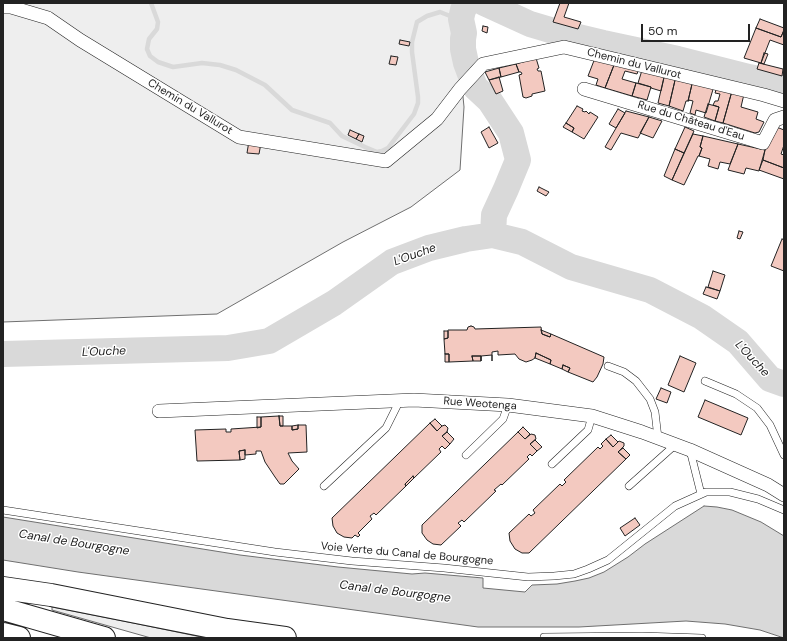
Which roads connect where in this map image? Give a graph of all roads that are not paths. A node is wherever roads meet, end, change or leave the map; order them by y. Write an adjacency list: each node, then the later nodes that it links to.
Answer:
1 (3, 7): 3 (street, Chemin du Vallurot)
2 (584, 89): 4 (street, Rue du Château d'Eau)
3 (784, 101)
4 (784, 117)
5 (608, 366): 11 (lane)
6 (705, 381): 15 (lane)
7 (400, 400): 8 (street, Rue Weotenga); 9 (street, Rue Weotenga); 17 (lane)
8 (508, 405): 10 (street, Rue Weotenga); 14 (lane)
9 (159, 411)
10 (592, 416): 11 (street, Rue Weotenga); 16 (lane)
11 (658, 438): 12 (street, Rue Weotenga)
12 (675, 445): 13 (street, Rue Weotenga); 18 (lane)
13 (690, 450): 19 (street, Rue Weotenga); 20 (lane)
14 (466, 455)
15 (784, 455)
16 (552, 464)
17 (324, 486)
18 (629, 486)
19 (783, 492)
20 (701, 494): 21 (lane, Voie Verte du Canal de Bourgogne); 22 (lane, Voie Verte du Canal de Bourgogne)
21 (3, 510)
22 (784, 510)
23 (3, 588): 29 (highway)
24 (3, 609): 28 (highway)
25 (3, 634): 27 (highway)
26 (544, 637): 30 (lane)
27 (18, 638)
28 (104, 638)
29 (285, 638)
30 (702, 638)

